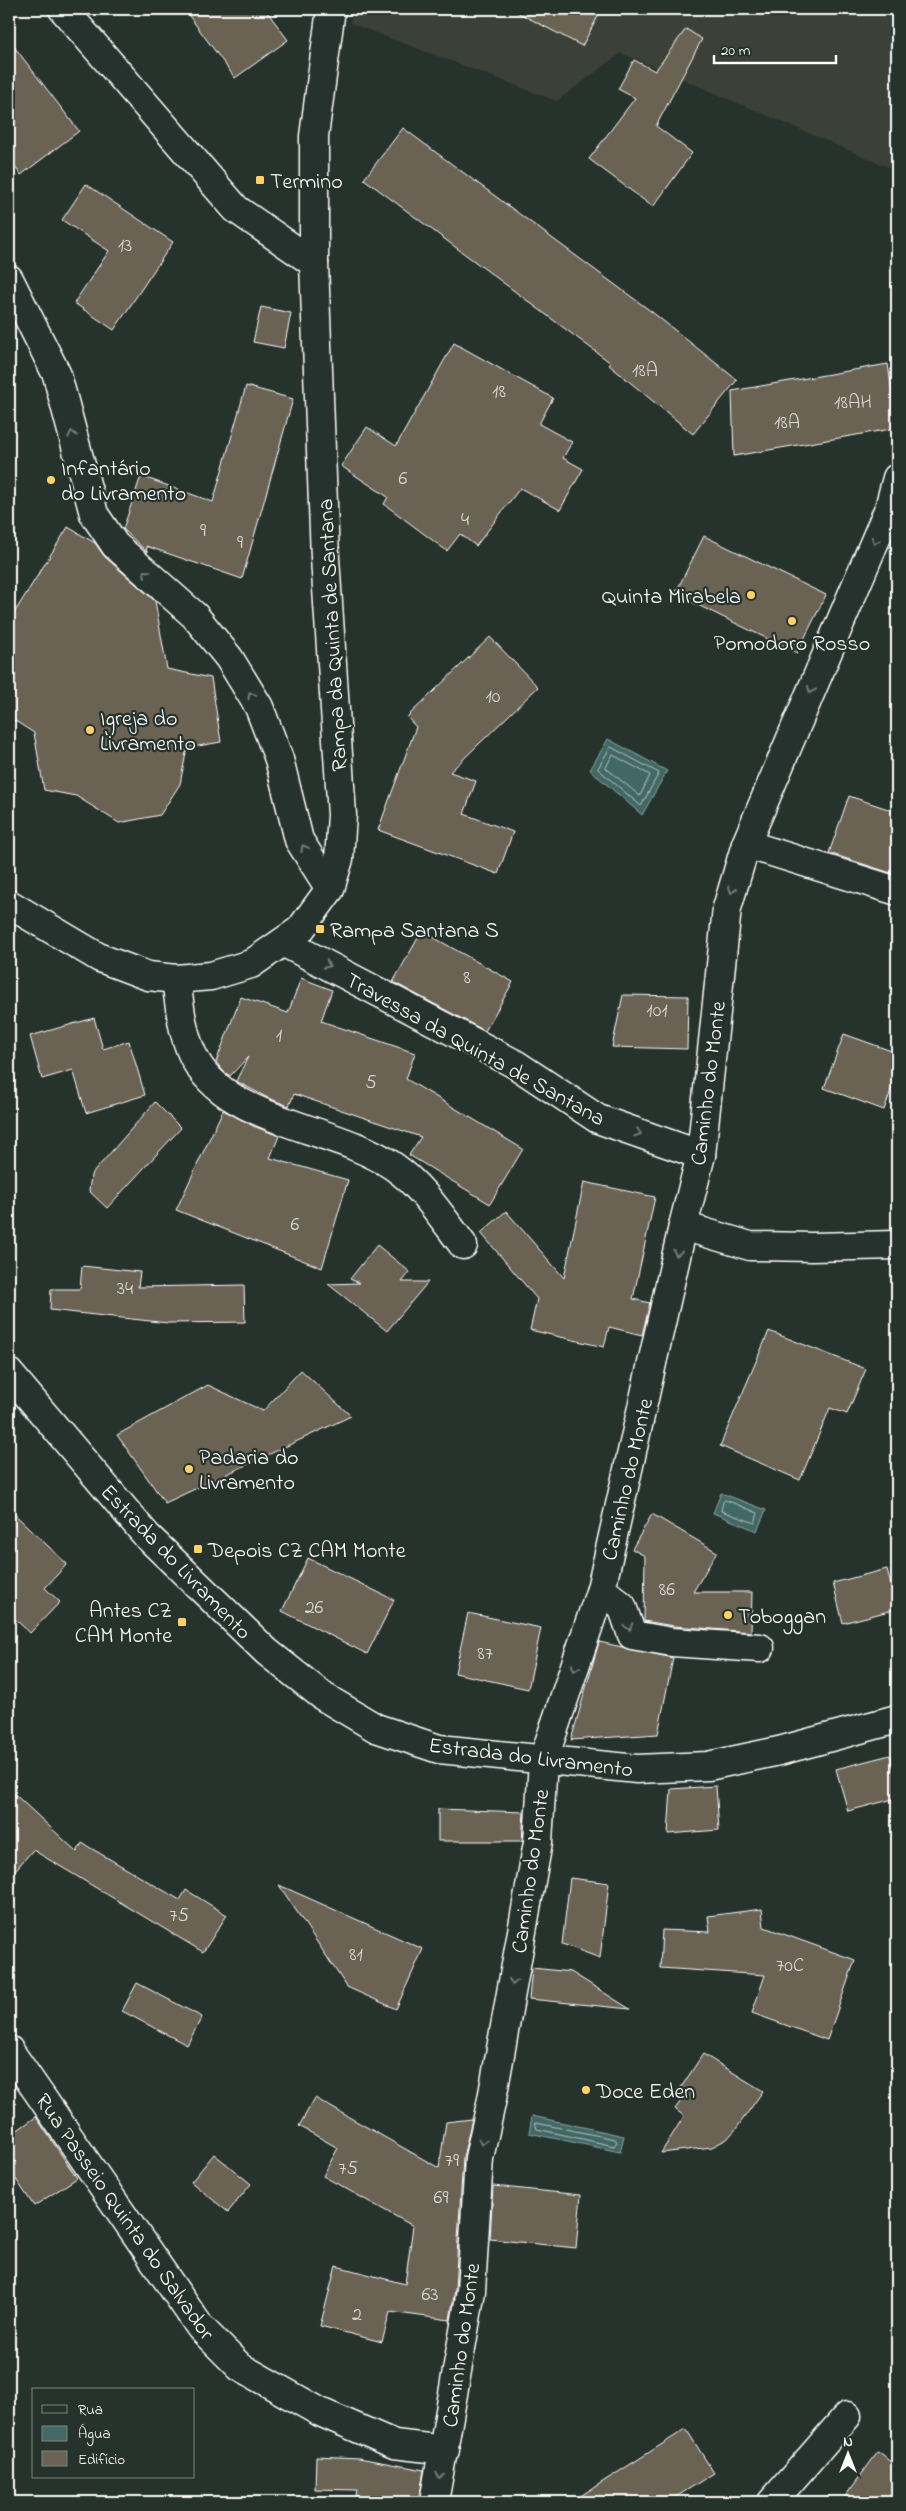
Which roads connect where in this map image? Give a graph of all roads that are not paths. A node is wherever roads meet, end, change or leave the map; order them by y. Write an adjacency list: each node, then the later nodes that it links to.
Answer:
1 (63, 9): 3 (street)
2 (332, 9): 3 (street, Rampa da Quinta de Santana)
3 (314, 263): 7 (street, Rampa da Quinta de Santana)
4 (9, 279): 7 (street, one-way to 4)
5 (897, 478): 6 (street, Caminho do Monte, one-way to 6)
6 (746, 844): 8 (street); 12 (street, Caminho do Monte, one-way to 12)
7 (330, 889): 10 (street, Rampa da Quinta de Santana)
8 (897, 891)
9 (9, 904): 11 (street, Rampa da Quinta de Santana)
10 (283, 942): 11 (street, Rampa da Quinta de Santana); 12 (street, Travessa da Quinta de Santana, one-way to 12)
11 (176, 979): 15 (street)
12 (701, 1155): 13 (street, Caminho do Monte)
13 (683, 1226): 14 (street); 17 (street, Caminho do Monte, one-way to 17)
14 (897, 1244)
15 (463, 1245)
16 (9, 1373): 20 (street, Estrada do Livramento)
17 (601, 1589): 18 (street, one-way to 18); 20 (street, Caminho do Monte, one-way to 20)
18 (760, 1648)
19 (897, 1719): 20 (street, Estrada do Livramento)
20 (544, 1761): 23 (street, Caminho do Monte, one-way to 23)
21 (9, 2050): 23 (street, Rua Passeio Quinta do Salvador)
22 (847, 2416): 25 (street)
23 (445, 2450): 24 (street, Caminho do Monte, one-way to 24)
24 (434, 2502)
25 (772, 2502)

